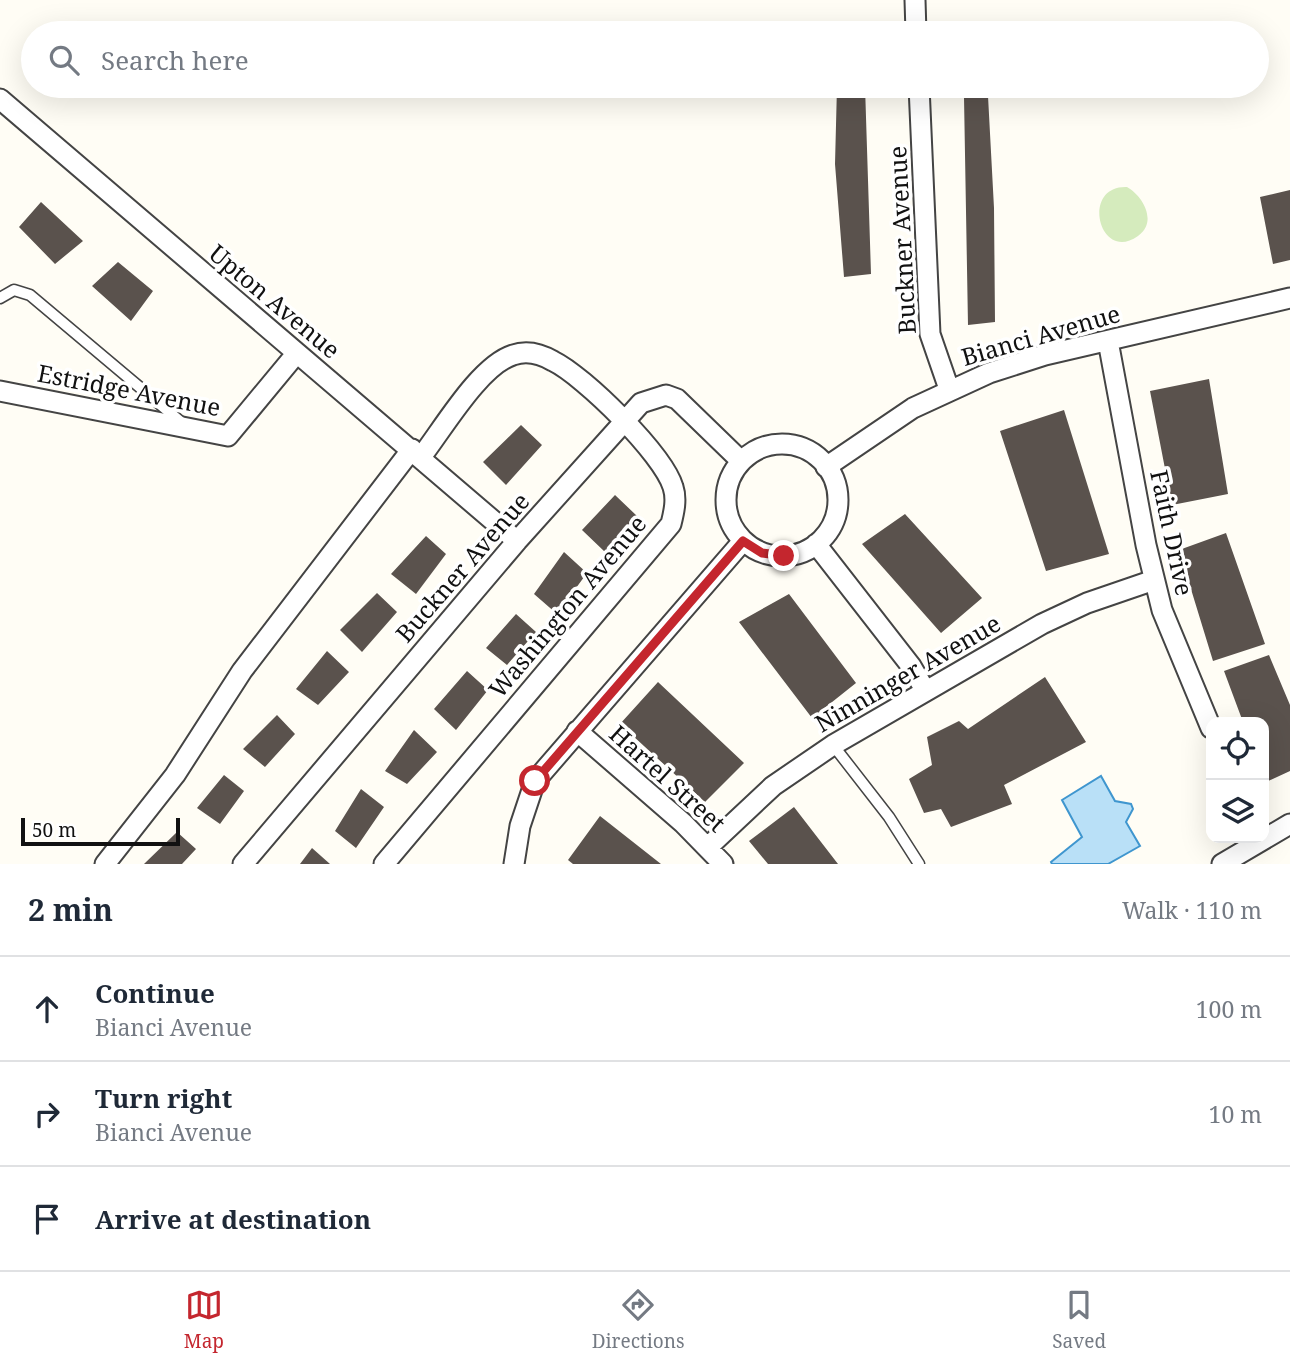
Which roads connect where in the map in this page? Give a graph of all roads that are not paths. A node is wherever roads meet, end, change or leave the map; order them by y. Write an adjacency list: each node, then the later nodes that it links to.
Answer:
1 (915, 0): 2 (street)
2 (916, 21)
3 (920, 98): 9 (street, Buckner Avenue)
4 (1, 101): 8 (street, Upton Avenue)
5 (0, 298): 12 (lane)
6 (1290, 298): 7 (street, Bianci Avenue)
7 (1108, 341): 9 (street, Bianci Avenue); 19 (street, Faith Drive)
8 (296, 354): 12 (street, Estridge Avenue); 13 (street, Upton Avenue)
9 (949, 389): 15 (street, Bianci Avenue)
10 (0, 391): 12 (street, Estridge Avenue)
11 (625, 419): 13 (street, Washington Avenue); 14 (street, Buckner Avenue); 16 (street, Buckner Avenue); 30 (street, Washington Avenue)
12 (187, 427)
13 (416, 453): 16 (street, Upton Avenue); 28 (street, Washington Avenue)
14 (741, 461): 15 (street); 17 (street)
15 (826, 467): 18 (street)
16 (517, 541): 29 (street, Buckner Avenue)
17 (743, 541): 18 (street); 22 (street)
18 (816, 544): 20 (street)
19 (1154, 580): 20 (street, Ninninger Avenue); 21 (street, Faith Drive)
20 (925, 690): 23 (street, Ninninger Avenue)
21 (1206, 717)
22 (577, 731): 27 (street, Hartel Street); 31 (street)
23 (833, 745): 27 (street, Ninninger Avenue); 33 (lane)
24 (1290, 824): 25 (street)
25 (1269, 835)
26 (1256, 843): 34 (street)
27 (708, 847): 32 (street, Hartel Street)
28 (106, 864)
29 (243, 864)
30 (384, 864)
31 (514, 864)
32 (723, 864)
33 (919, 864)
34 (1222, 864)

